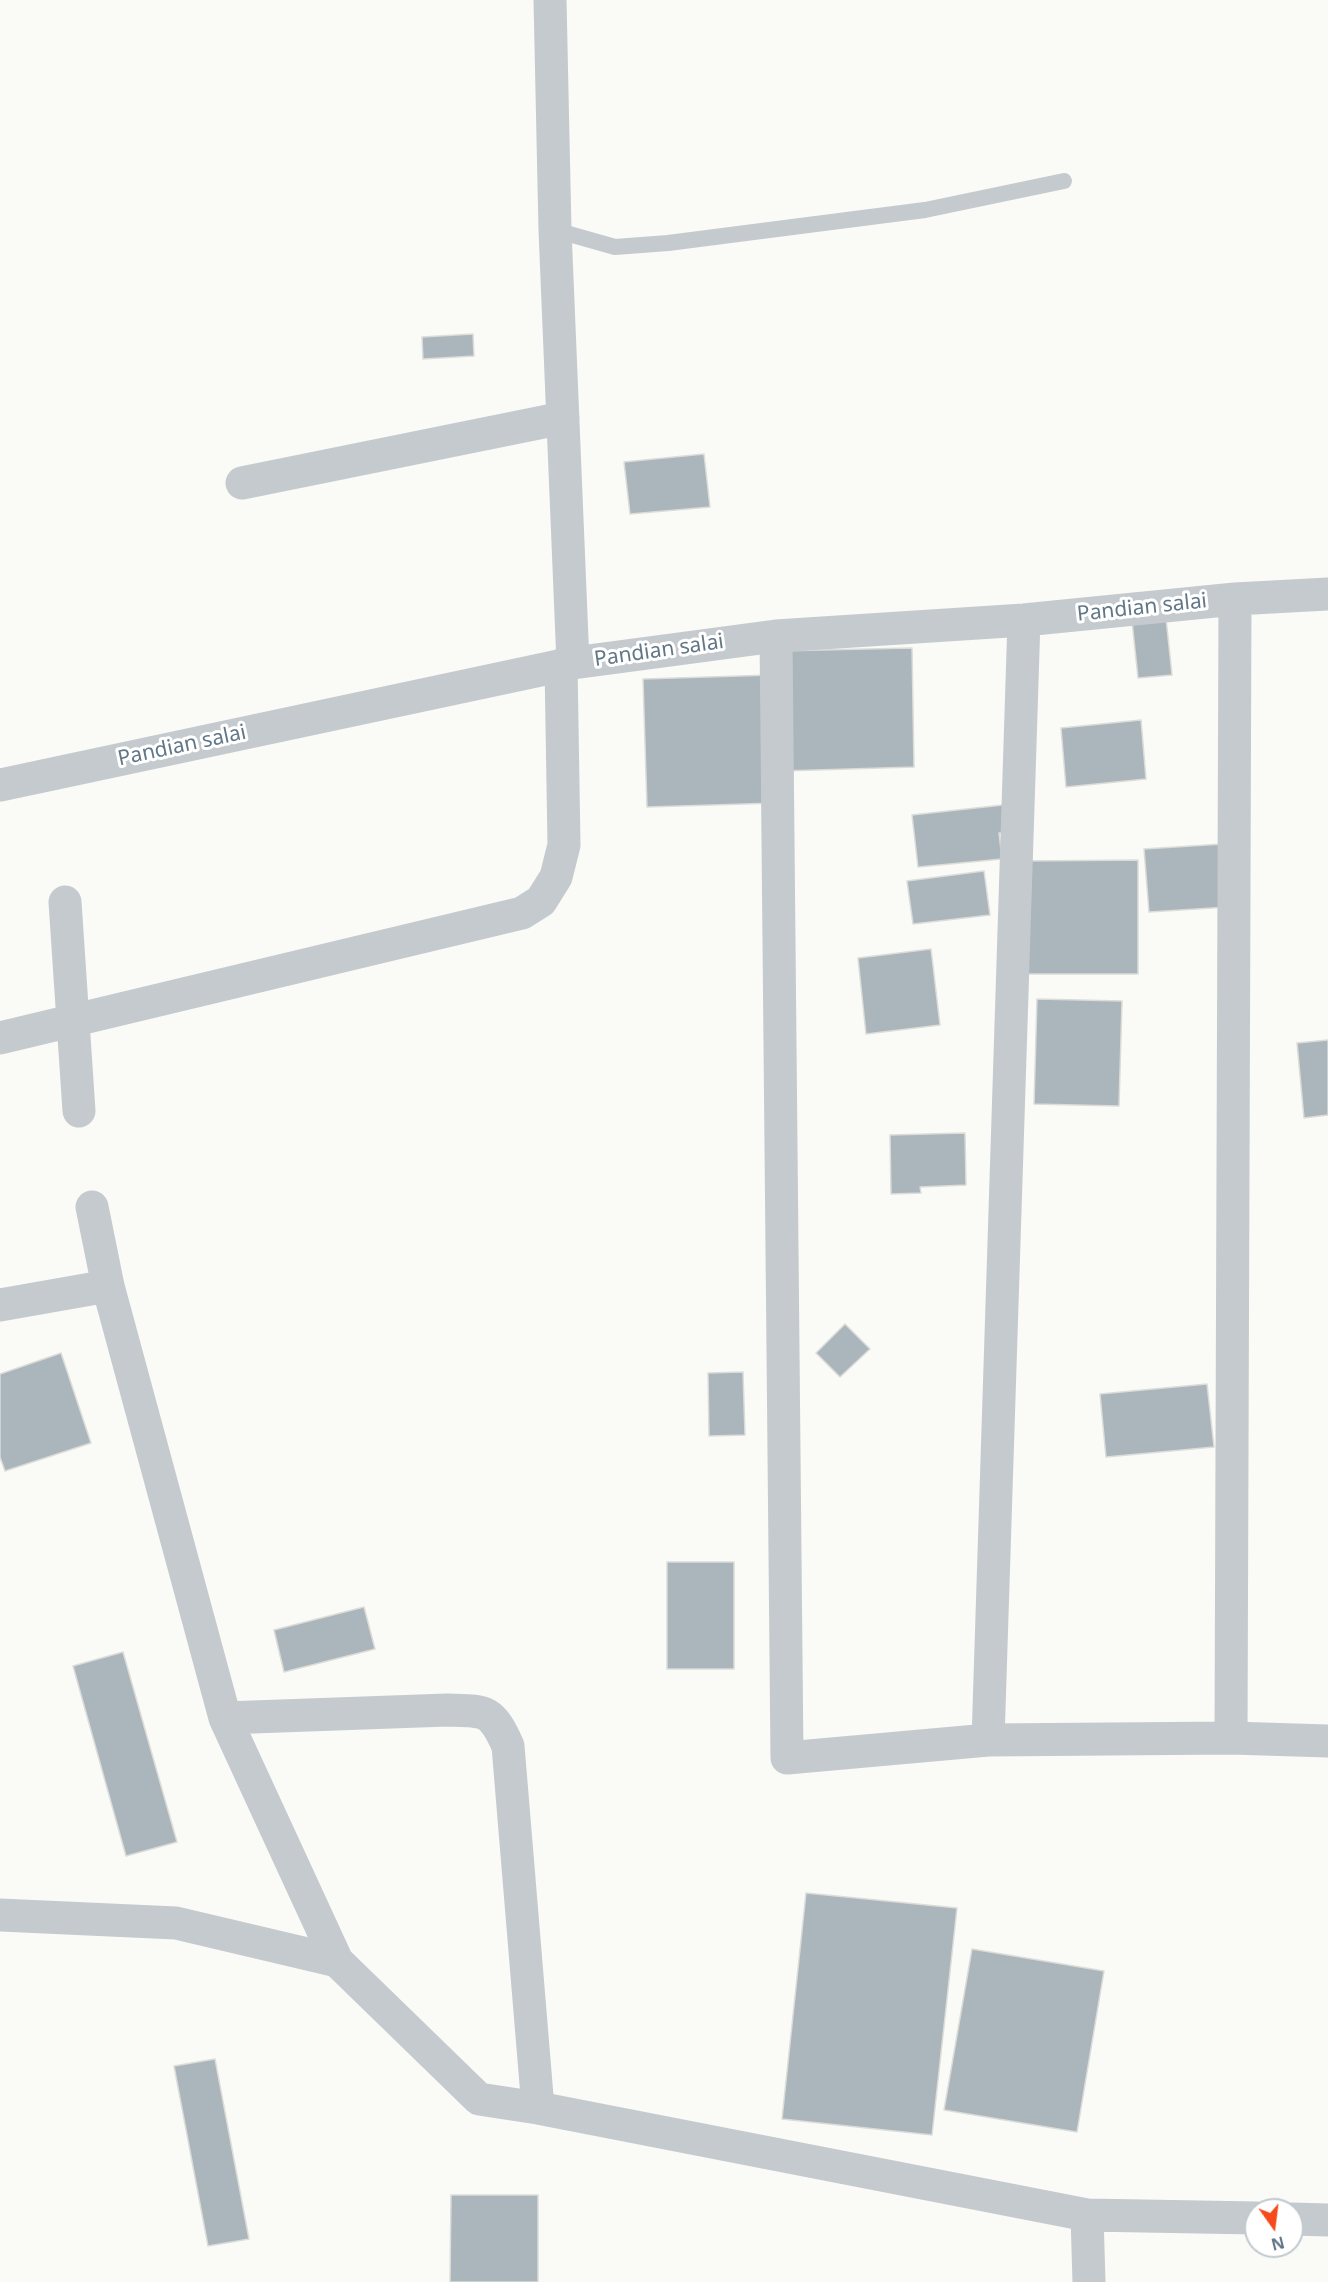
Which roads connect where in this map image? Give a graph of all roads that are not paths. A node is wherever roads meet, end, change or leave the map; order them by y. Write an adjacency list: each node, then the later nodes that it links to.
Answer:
1 (550, 0): 3 (street)
2 (1064, 181): 3 (lane)
3 (555, 230): 4 (street)
4 (563, 418): 5 (street); 10 (street)
5 (242, 483)
6 (1328, 594): 7 (street, Pandian salai)
7 (1235, 599): 8 (street, Pandian salai); 20 (street)
8 (1024, 620): 9 (street, Pandian salai); 21 (street)
9 (776, 636): 10 (street, Pandian salai); 21 (street)
10 (567, 664): 11 (street, Pandian salai); 13 (street)
11 (0, 785)
12 (64, 902): 13 (street)
13 (72, 1021): 14 (street); 15 (street)
14 (0, 1038)
15 (79, 1111)
16 (92, 1207): 17 (street)
17 (108, 1286): 18 (street); 19 (street)
18 (0, 1305)
19 (225, 1718): 24 (street); 25 (street)
20 (1231, 1738): 21 (street); 22 (street)
21 (988, 1740)
22 (1328, 1741)
23 (0, 1915): 24 (street)
24 (337, 1961): 25 (street)
25 (538, 2108): 26 (street)
26 (1087, 2215): 27 (street); 30 (street)
27 (1244, 2218)
28 (1304, 2219): 29 (street)
29 (1328, 2220)
30 (1089, 2282)

